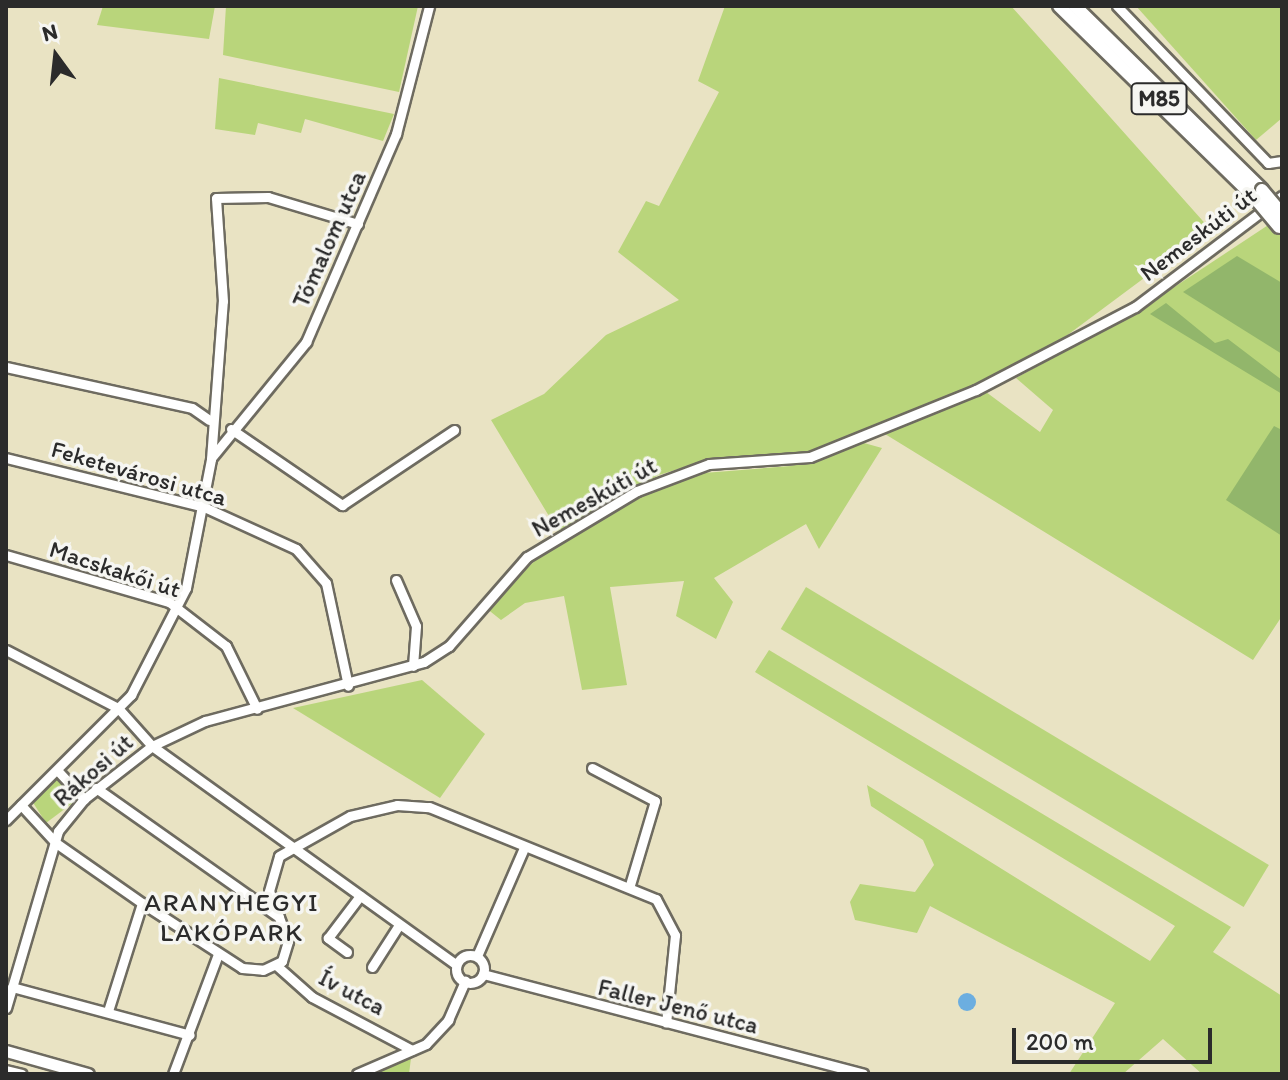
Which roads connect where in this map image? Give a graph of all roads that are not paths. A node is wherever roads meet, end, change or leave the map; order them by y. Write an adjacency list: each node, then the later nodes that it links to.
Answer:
1 (429, 6): 9 (street, Tómalom utca)
2 (1059, 6): 6 (highway, M85)
3 (1075, 6): 6 (highway, M85)
4 (1117, 6): 5 (street)
5 (1282, 161)
6 (1258, 194): 8 (highway, M85, bridge)
7 (1282, 196): 21 (street, Nemeskúti út)
8 (1281, 223)
9 (358, 224): 11 (street, Tómalom utca); 12 (street, Tómalom utca)
10 (6, 367): 11 (street)
11 (209, 420): 15 (street, Tómalom utca)
12 (231, 429): 13 (street); 15 (street, Tómalom utca)
13 (454, 430)
14 (6, 458): 16 (street, Feketevárosi utca)
15 (211, 459): 16 (street, Tómalom utca)
16 (204, 507): 19 (street, Tómalom utca); 22 (street, Feketevárosi utca)
17 (6, 555): 19 (street, Macskakői út)
18 (396, 580): 21 (street)
19 (178, 608): 23 (street, Tómalom utca); 24 (street, Macskakői út)
20 (6, 650): 23 (street)
21 (413, 666): 22 (street, Nemeskúti út)
22 (348, 686): 24 (street, Nemeskúti út)
23 (118, 708): 25 (street); 27 (street, Tómalom utca)
24 (257, 709): 25 (street, Nemeskúti út)
25 (152, 746): 28 (street, Rákosi út); 33 (street)
26 (592, 768): 35 (street)
27 (57, 770): 29 (street); 30 (street, Tómalom utca)
28 (96, 788): 29 (street, Rákosi út); 38 (street)
29 (84, 799): 32 (street, Rákosi út)
30 (21, 805): 31 (street, Tómalom utca); 32 (street)
31 (6, 820)
32 (56, 843): 37 (street); 48 (street, Rákosi út)
33 (291, 845): 34 (street); 36 (street); 38 (street)
34 (523, 850): 35 (street); 42 (street)
35 (630, 885): 51 (street)
36 (360, 896): 39 (street); 40 (street)
37 (142, 903): 41 (street); 50 (street)
38 (279, 917): 43 (street)
39 (399, 925): 44 (street); 45 (street)
40 (347, 952)
41 (218, 954): 43 (street); 52 (street)
42 (477, 956): 44 (street); 46 (street)
43 (276, 965): 53 (street, Ív utca)
44 (457, 965): 47 (street)
45 (372, 967)
46 (483, 974): 47 (street); 51 (street, Faller Jenő utca)
47 (465, 981): 53 (street)
48 (12, 987): 49 (street, Rákosi út); 50 (street)
49 (6, 1008)
50 (108, 1011): 52 (street)
51 (666, 1023): 60 (street, Faller Jenő utca)
52 (190, 1035): 58 (street)
53 (412, 1050): 59 (street)
54 (6, 1051): 57 (main road)
55 (6, 1070): 56 (street)
56 (22, 1074)
57 (88, 1074)
58 (173, 1074)
59 (357, 1074)
60 (863, 1074)

